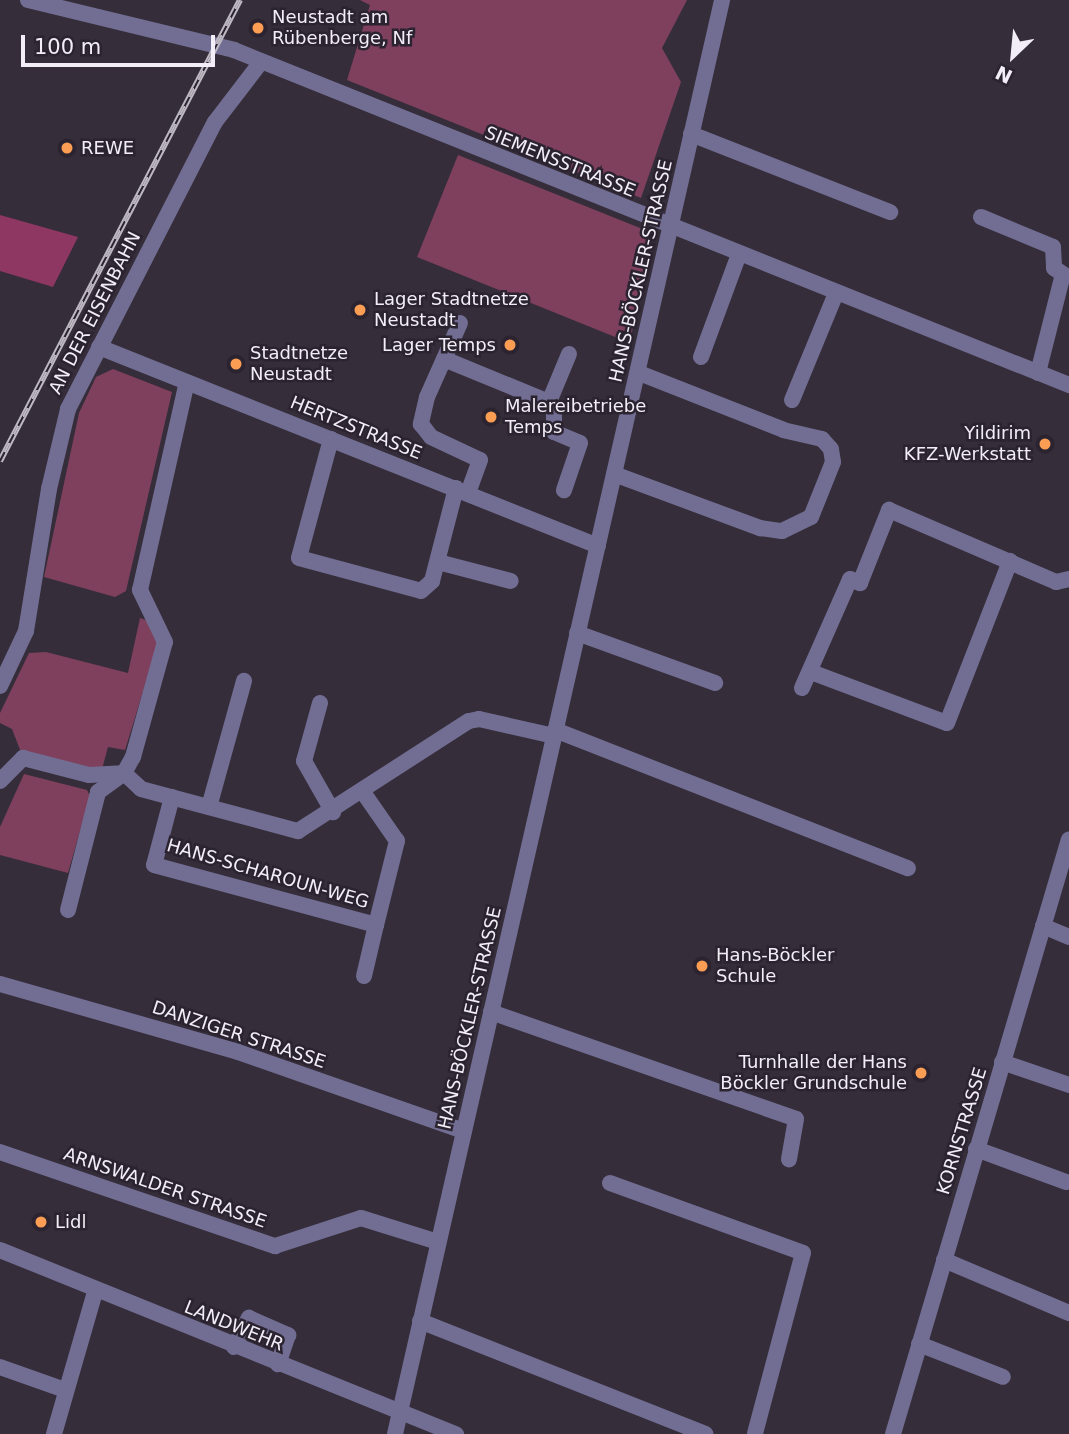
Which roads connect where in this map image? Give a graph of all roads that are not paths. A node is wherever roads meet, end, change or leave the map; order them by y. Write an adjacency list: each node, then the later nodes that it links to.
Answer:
1 (28, 0): 3 (street, SIEMENSSTRASSE)
2 (722, 0): 4 (street, HANS-BÖCKLER-STRASSE)
3 (261, 62): 7 (street, SIEMENSSTRASSE); 12 (street, AN DER EISENBAHN)
4 (691, 134): 5 (street); 7 (street, HANS-BÖCKLER-STRASSE)
5 (890, 212)
6 (981, 217): 9 (street)
7 (671, 227): 8 (street, SIEMENSSTRASSE); 16 (street, HANS-BÖCKLER-STRASSE)
8 (739, 254): 10 (street, SIEMENSSTRASSE); 14 (street)
9 (1062, 276): 17 (street)
10 (836, 293): 17 (street, SIEMENSSTRASSE); 20 (street)
11 (460, 323): 15 (street)
12 (99, 347): 18 (street, HERTZSTRASSE); 35 (street, AN DER EISENBAHN)
13 (569, 354): 21 (street)
14 (701, 357)
15 (444, 359): 21 (street); 24 (street)
16 (639, 373): 23 (street, HANS-BÖCKLER-STRASSE); 23 (street)
17 (1038, 373): 19 (street, SIEMENSSTRASSE)
18 (187, 382): 22 (street, HERTZSTRASSE); 39 (street)
19 (1069, 386)
20 (792, 400)
21 (549, 402): 25 (street)
22 (331, 439): 24 (street, HERTZSTRASSE); 28 (street)
23 (614, 474): 26 (street, HANS-BÖCKLER-STRASSE)
24 (462, 490): 26 (street, HERTZSTRASSE); 28 (street)
25 (564, 490)
26 (598, 546): 31 (street, HANS-BÖCKLER-STRASSE)
27 (1010, 561): 29 (street); 32 (street); 32 (street)
28 (438, 562): 30 (street)
29 (1069, 579)
30 (511, 581)
31 (577, 633): 34 (street); 38 (street, HANS-BÖCKLER-STRASSE)
32 (811, 672): 36 (street)
33 (244, 681): 43 (street)
34 (715, 683)
35 (0, 686)
36 (802, 688)
37 (320, 703): 44 (street)
38 (555, 733): 41 (street); 46 (street); 53 (street, HANS-BÖCKLER-STRASSE)
39 (124, 773): 40 (street); 42 (street); 47 (street)
40 (0, 780)
41 (363, 792): 44 (street); 48 (street, HANS-SCHAROUN-WEG)
42 (172, 797): 43 (street); 48 (street, HANS-SCHAROUN-WEG)
43 (209, 807): 44 (street)
44 (333, 812)
45 (1069, 839): 49 (street, KORNSTRASSE)
46 (908, 868)
47 (68, 910)
48 (376, 925): 51 (street)
49 (1043, 926): 50 (street); 54 (street, KORNSTRASSE)
50 (1069, 937)
51 (364, 976)
52 (0, 984): 56 (street, DANZIGER STRASSE)
53 (491, 1012): 56 (street, HANS-BÖCKLER-STRASSE); 59 (street)
54 (1002, 1062): 55 (street); 57 (street, KORNSTRASSE)
55 (1069, 1085)
56 (463, 1131): 62 (street, HANS-BÖCKLER-STRASSE)
57 (976, 1149): 60 (street); 64 (street, KORNSTRASSE)
58 (0, 1152): 62 (street, ARNSWALDER STRASSE)
59 (789, 1159)
60 (1066, 1182)
61 (610, 1183): 79 (street)
62 (438, 1242): 67 (street, HANS-BÖCKLER-STRASSE)
63 (0, 1250): 65 (street, LANDWEHR)
64 (944, 1259): 66 (street); 68 (street, KORNSTRASSE)
65 (95, 1292): 69 (street, LANDWEHR); 73 (street)
66 (1069, 1312)
67 (420, 1321): 74 (street, HANS-BÖCKLER-STRASSE); 78 (street)
68 (919, 1344): 72 (street); 80 (street, KORNSTRASSE)
69 (234, 1347): 70 (street, LANDWEHR); 70 (street)
70 (278, 1364): 74 (street, LANDWEHR)
71 (0, 1367): 73 (street)
72 (1003, 1377)
73 (65, 1390): 75 (street)
74 (400, 1412): 76 (street, HANS-BÖCKLER-STRASSE); 77 (street, LANDWEHR)
75 (54, 1434)
76 (395, 1434)
77 (456, 1434)
78 (705, 1434)
79 (755, 1434)
80 (893, 1434)

